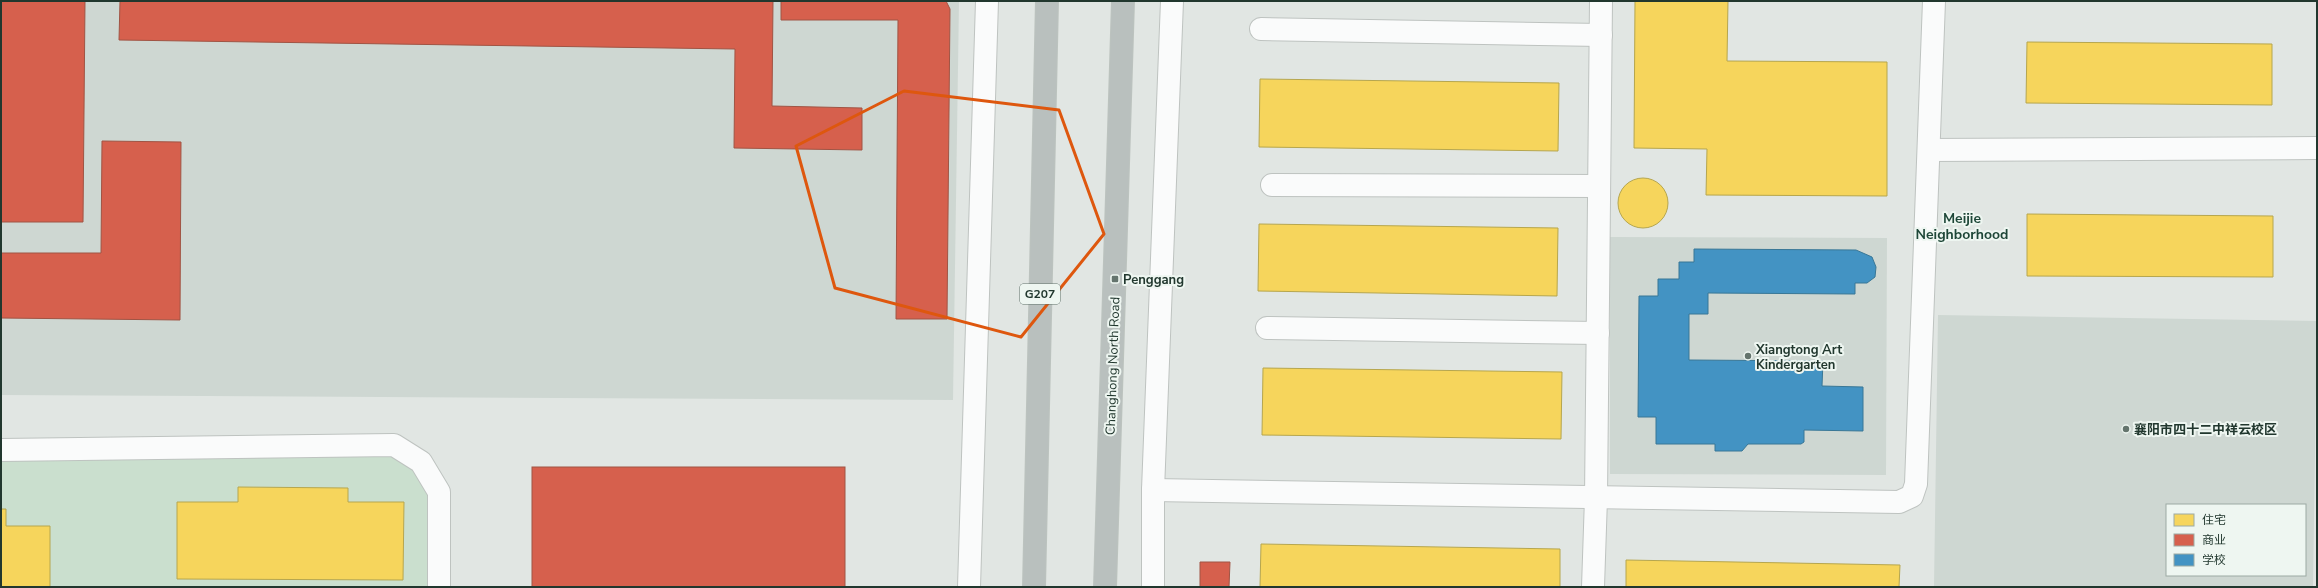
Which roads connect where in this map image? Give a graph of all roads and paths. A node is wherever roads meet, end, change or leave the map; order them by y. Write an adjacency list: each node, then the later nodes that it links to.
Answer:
1 (987, 1): 19 (street)
2 (1047, 1): 20 (highway, G207)
3 (1123, 1): 21 (highway, Changhong North Road)
4 (1172, 1): 16 (street)
5 (1601, 1): 8 (street)
6 (1934, 1): 10 (street)
7 (1261, 29): 8 (street)
8 (1601, 35): 12 (street)
9 (2317, 148): 10 (street)
10 (1929, 150): 17 (street)
11 (1272, 185): 12 (street)
12 (1599, 186): 14 (street)
13 (1267, 328): 14 (street)
14 (1598, 333): 17 (street)
15 (1, 450): 18 (street)
16 (1153, 490): 17 (street); 22 (street)
17 (1596, 498): 23 (street)
18 (438, 587)
19 (969, 587)
20 (1034, 587)
21 (1105, 587)
22 (1153, 587)
23 (1593, 587)

